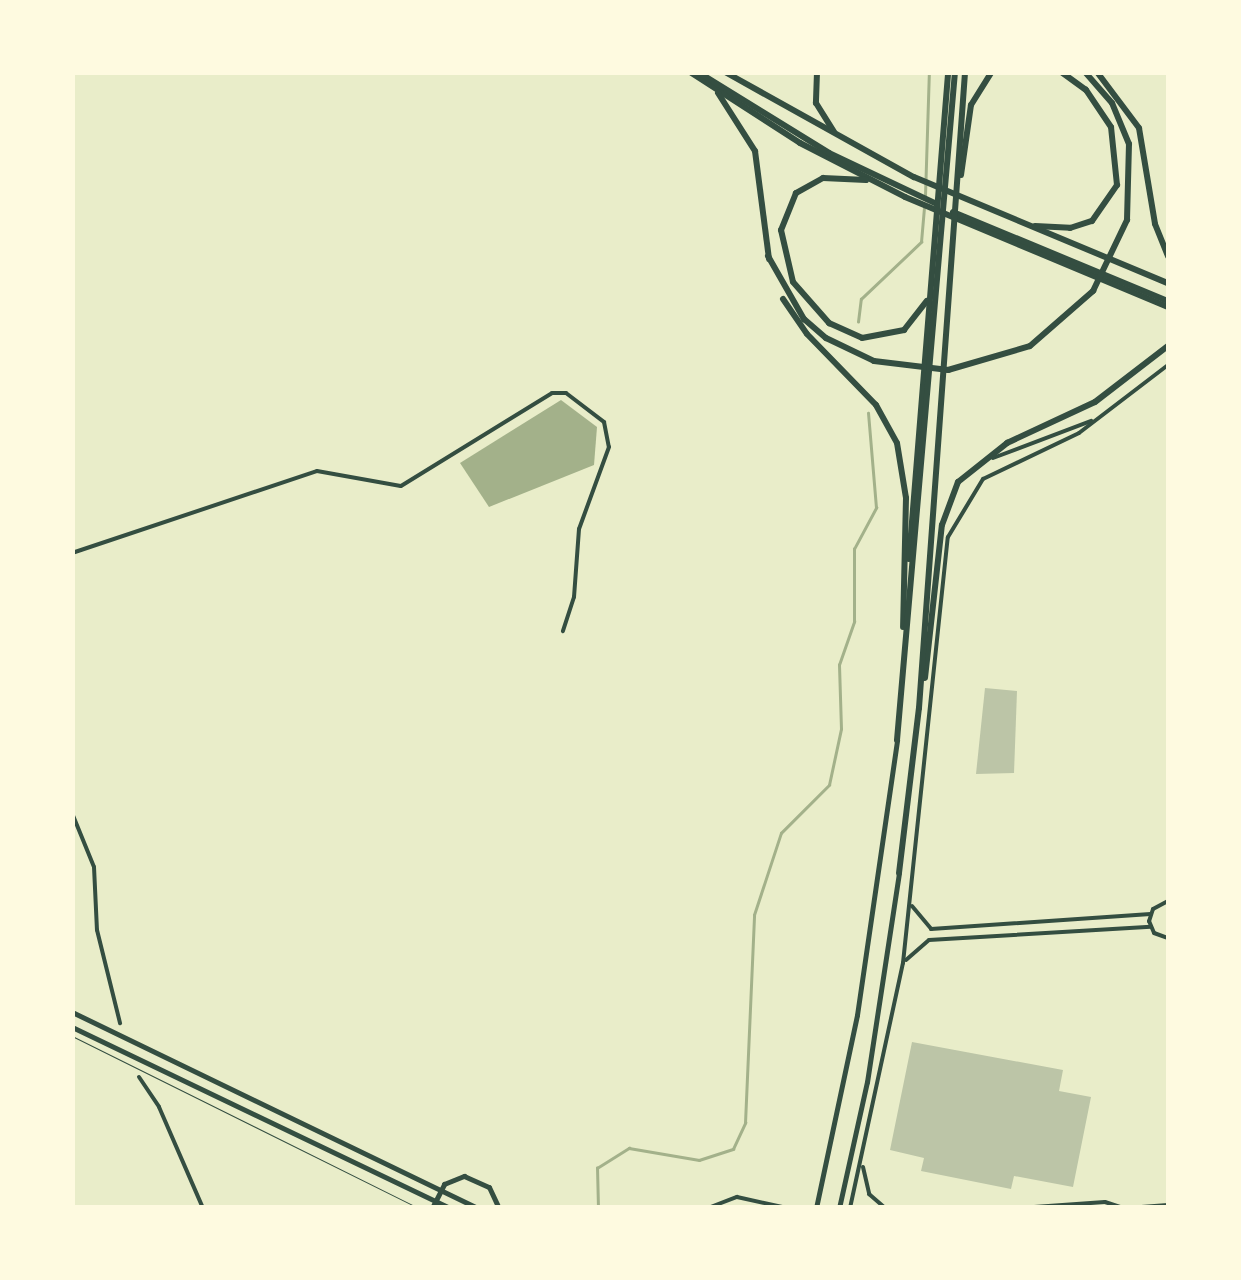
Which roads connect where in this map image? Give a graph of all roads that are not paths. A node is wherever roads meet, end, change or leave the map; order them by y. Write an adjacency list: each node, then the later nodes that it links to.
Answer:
1 (690, 72): 11 (highway)
2 (698, 72): 15 (highway)
3 (725, 72): 12 (highway)
4 (817, 72): 12 (highway)
5 (949, 72): 20 (highway); 30 (highway)
6 (965, 72): 14 (highway)
7 (992, 72): 14 (highway)
8 (1061, 72): 16 (highway)
9 (1084, 72): 17 (highway)
10 (1097, 72): 18 (highway)
11 (718, 93): 13 (highway); 17 (highway)
12 (838, 137): 16 (highway)
13 (883, 185): 15 (highway); 20 (highway)
14 (958, 186): 29 (highway)
15 (906, 194): 21 (highway)
16 (1024, 225): 19 (highway)
17 (768, 256): 27 (highway)
18 (1168, 256)
19 (1168, 283)
20 (930, 296): 27 (highway)
21 (1168, 304)
22 (1168, 346): 25 (highway)
23 (1168, 365): 24 (street)
24 (1105, 415): 25 (street); 34 (street)
25 (969, 470): 29 (highway)
26 (72, 553): 28 (street)
27 (903, 627): 30 (highway)
28 (562, 631)
29 (919, 708): 32 (highway)
30 (897, 740): 53 (main road)
31 (72, 813): 40 (street)
32 (899, 873): 54 (main road)
33 (1168, 902): 35 (street)
34 (910, 904): 35 (street); 38 (street)
35 (1150, 914): 36 (street)
36 (1151, 927): 37 (street); 38 (street)
37 (1168, 938)
38 (903, 964): 43 (street)
39 (72, 1012): 44 (main road)
40 (120, 1022)
41 (72, 1027): 45 (main road)
42 (138, 1077): 47 (street)
43 (862, 1161): 55 (street); 56 (street)
44 (440, 1188): 45 (main road); 49 (main road); 50 (main road)
45 (433, 1204): 48 (main road)
46 (1168, 1205): 58 (street)
47 (203, 1208)
48 (450, 1208)
49 (478, 1208)
50 (498, 1208)
51 (708, 1208): 52 (street)
52 (787, 1208)
53 (816, 1208)
54 (838, 1208)
55 (850, 1208)
56 (885, 1208)
57 (1020, 1208): 58 (street)
58 (1125, 1208)

